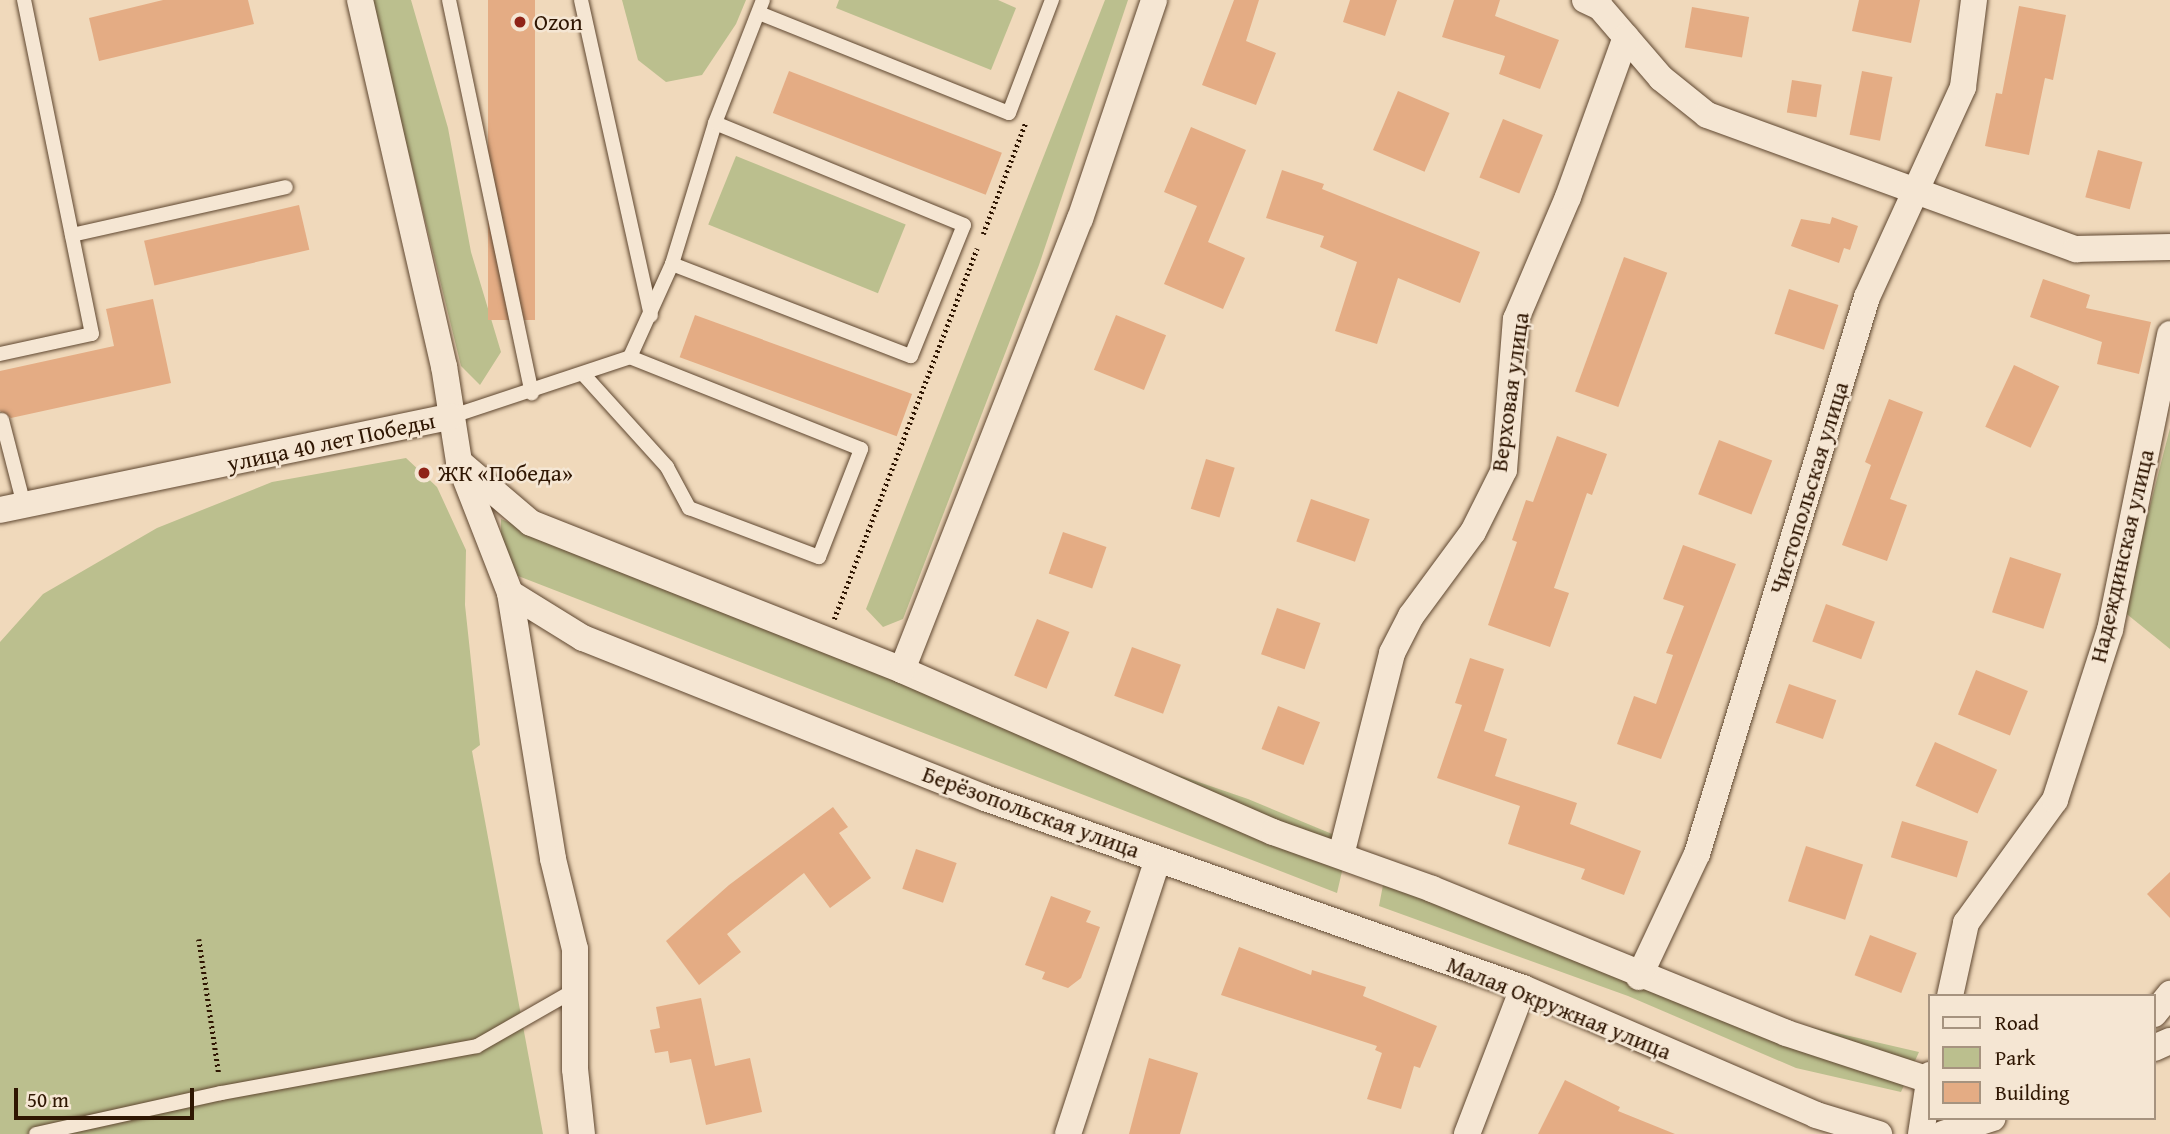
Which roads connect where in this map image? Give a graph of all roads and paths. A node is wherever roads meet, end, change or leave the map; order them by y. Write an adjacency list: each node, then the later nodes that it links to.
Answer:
1 (24, 0): 15 (lane)
2 (360, 0): 24 (street, улица 40 лет Победы)
3 (449, 0): 23 (lane)
4 (581, 0): 18 (lane)
5 (1052, 0): 9 (lane)
6 (1154, 0): 30 (street)
7 (1975, 0): 14 (street, Чистопольская улица)
8 (1595, 2): 10 (street)
9 (761, 6): 12 (lane)
10 (1626, 37): 14 (street); 31 (street, Верховая улица)
11 (1029, 116): 29 (path)
12 (715, 123): 17 (lane); 17 (lane)
13 (286, 187): 15 (lane)
14 (1918, 189): 16 (street); 34 (street, Чистопольская улица)
15 (72, 235): 20 (lane)
16 (2170, 247)
17 (672, 264): 18 (lane)
18 (651, 317): 21 (lane)
19 (2170, 334): 37 (street, Надеждинская улица)
20 (0, 354)
21 (630, 357): 22 (lane); 22 (lane)
22 (584, 375): 23 (lane)
23 (532, 393): 24 (lane)
24 (450, 417): 26 (street); 27 (street, улица 40 лет Победы)
25 (2, 420): 27 (lane)
26 (459, 463): 28 (street); 29 (street)
27 (12, 508)
28 (510, 593): 32 (street, Берёзопольская улица); 36 (street)
29 (825, 643): 30 (street)
30 (902, 670): 31 (street)
31 (1341, 855): 34 (street)
32 (1158, 859): 35 (street, Малая Окружная улица); 48 (street, Берёзопольская улица)
33 (199, 939): 42 (path)
34 (1639, 977): 40 (street)
35 (1523, 988): 44 (street, Малая Окружная улица); 49 (street)
36 (573, 991): 42 (lane); 47 (street)
37 (1950, 994)
38 (2170, 994): 39 (street)
39 (2156, 1012)
40 (1928, 1077)
41 (1928, 1090): 51 (street)
42 (221, 1093): 46 (lane)
43 (1988, 1120): 45 (street)
44 (1812, 1124): 50 (street, Малая Окружная улица)
45 (1961, 1132)
46 (36, 1134)
47 (582, 1134)
48 (1068, 1134)
49 (1467, 1134)
50 (1879, 1134)
51 (1921, 1134)

